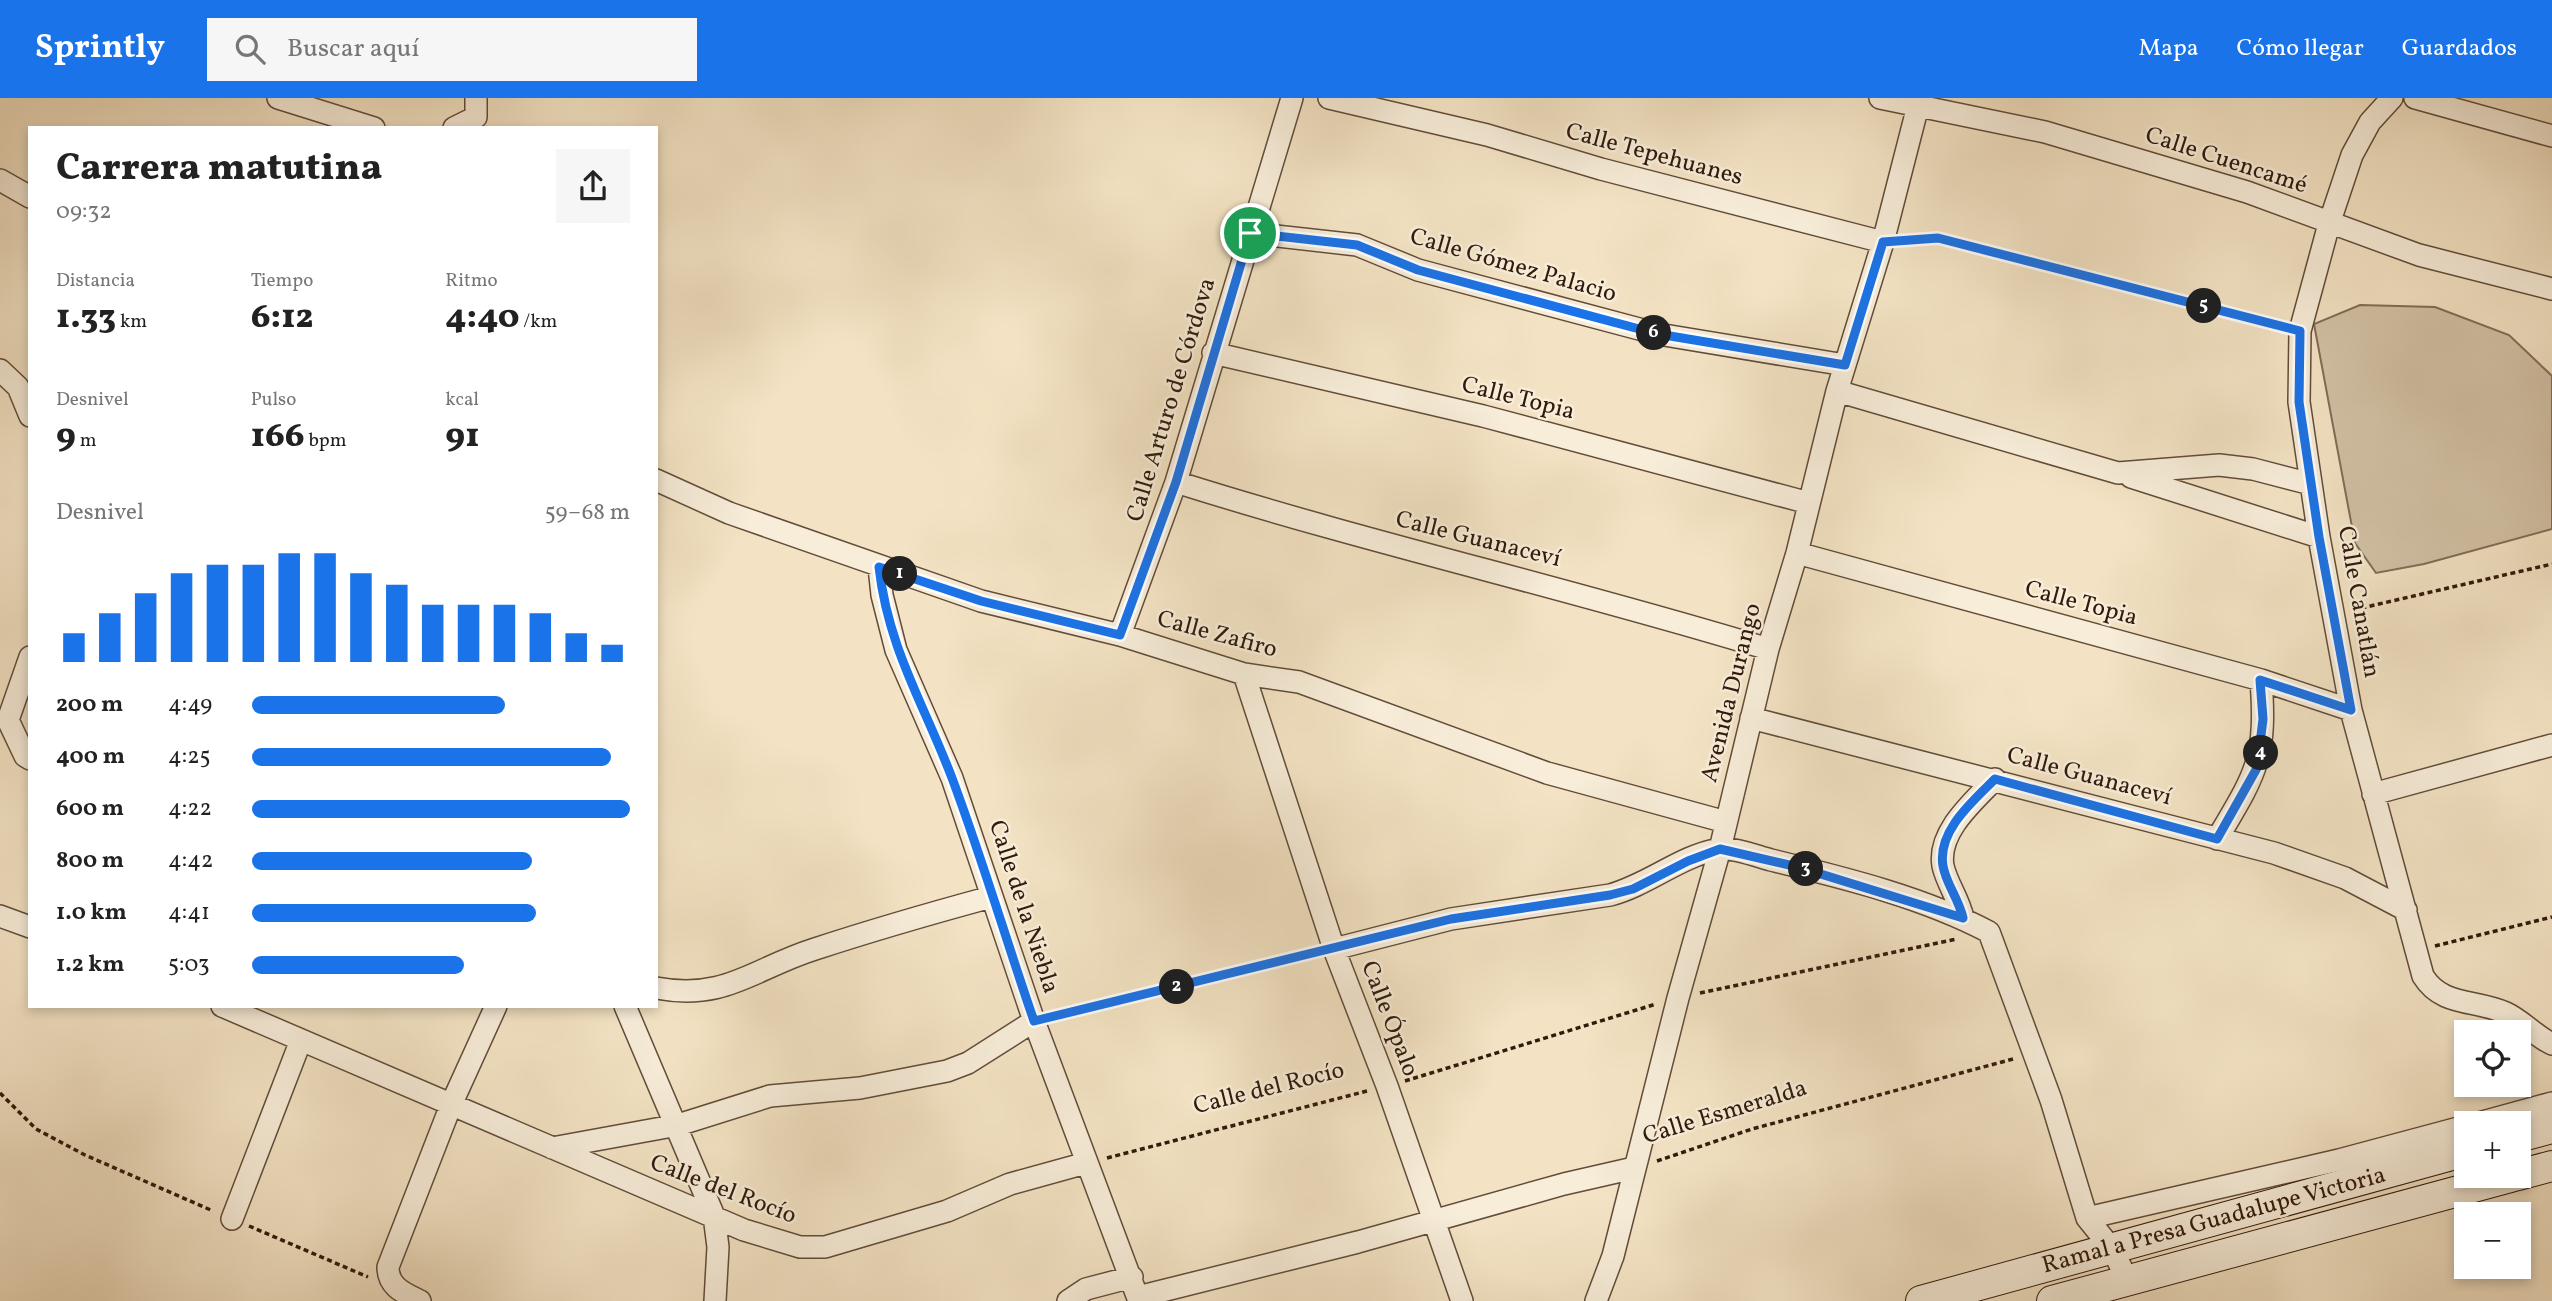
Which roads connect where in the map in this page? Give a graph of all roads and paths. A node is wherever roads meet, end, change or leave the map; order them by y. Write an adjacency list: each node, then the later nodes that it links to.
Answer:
1 (278, 98): 9 (street)
2 (476, 98): 10 (street)
3 (1293, 98): 15 (street, Calle Arturo de Córdova)
4 (1329, 98): 16 (street, Calle Tepehuanes)
5 (1880, 98): 8 (street, Calle Cuencamé)
6 (2392, 98): 14 (street, Calle Canatlán)
7 (2415, 98): 11 (street)
8 (1918, 103): 14 (street, Calle Cuencamé); 16 (street, Avenida Durango)
9 (368, 126)
10 (458, 126)
11 (2552, 136)
12 (0, 180): 13 (street)
13 (28, 196)
14 (2329, 224): 17 (street, Calle Cuencamé); 18 (street, Calle Canatlán)
15 (1250, 233): 19 (street, Calle Arturo de Córdova); 20 (street, Calle Gómez Palacio)
16 (1883, 242): 18 (path); 20 (street, Avenida Durango)
17 (2552, 289)
18 (2300, 331): 27 (street, Calle Canatlán)
19 (1213, 354): 26 (street, Calle Arturo de Córdova); 28 (street, Calle Topia)
20 (1845, 365): 22 (street, Avenida Durango)
21 (0, 370): 23 (street)
22 (1837, 391): 24 (street); 28 (street, Avenida Durango)
23 (28, 411)
24 (2118, 472): 27 (street); 29 (street)
25 (658, 482): 32 (street, Calle Zafiro)
26 (1176, 482): 34 (street, Calle Arturo de Córdova); 35 (street, Calle Guanaceví)
27 (2311, 484): 29 (street, Calle Canatlán)
28 (1809, 503): 30 (street, Avenida Durango)
29 (2319, 537): 33 (street, Calle Canatlán)
30 (1797, 553): 35 (street, Avenida Durango); 38 (street, Calle Topia)
31 (2552, 564): 33 (path)
32 (879, 567): 34 (street, Calle Zafiro); 48 (street, Calle de la Niebla)
33 (2332, 614): 39 (street, Calle Canatlán)
34 (1120, 635): 37 (street, Calle Zafiro)
35 (1768, 649): 40 (street, Avenida Durango)
36 (28, 663): 42 (street)
37 (1244, 674): 45 (street, Calle Zafiro); 52 (street, Calle Ópalo)
38 (2260, 680): 39 (street, Calle Topia); 46 (street)
39 (2351, 710): 44 (street, Calle Canatlán)
40 (1751, 718): 43 (street, Calle Guanaceví); 45 (street, Avenida Durango)
41 (2552, 745): 44 (street)
42 (28, 758)
43 (1995, 779): 46 (street, Calle Guanaceví); 51 (street)
44 (2373, 793): 49 (street, Calle Canatlán)
45 (1726, 822): 47 (street, Avenida Durango)
46 (2217, 839): 49 (street, Calle Guanaceví)
47 (1720, 849): 51 (street); 52 (street); 75 (street, Avenida Durango)
48 (991, 897): 54 (street); 58 (street, Calle de la Niebla)
49 (2406, 910): 53 (street, Calle Canatlán)
50 (2552, 917): 53 (path)
51 (1963, 918): 61 (street)
52 (1334, 949): 58 (path); 62 (street, Calle Ópalo)
53 (2416, 950): 60 (street, Calle Canatlán)
54 (658, 988)
55 (227, 1008): 59 (street, Calle del Rocío)
56 (495, 1008): 65 (street)
57 (626, 1008): 67 (street)
58 (1034, 1021): 67 (street); 73 (street, Calle de la Niebla)
59 (301, 1040): 65 (street, Calle del Rocío); 80 (street)
60 (2552, 1044)
61 (2032, 1054): 75 (path, Calle Esmeralda); 79 (street)
62 (1387, 1086): 73 (path, Calle del Rocío); 81 (street, Calle Ópalo)
63 (0, 1093): 80 (path)
64 (2552, 1103): 66 (street)
65 (451, 1105): 71 (street, Calle del Rocío); 84 (street)
66 (2523, 1111)
67 (678, 1125): 71 (street); 78 (street)
68 (2552, 1128): 70 (main road)
69 (2454, 1129): 79 (street)
70 (2531, 1134)
71 (552, 1148): 78 (street, Calle del Rocío)
72 (2454, 1154): 82 (main road, Ramal a Presa Guadalupe Victoria)
73 (1086, 1163): 78 (street, Calle del Rocío); 85 (street, Calle de la Niebla)
74 (2552, 1166): 76 (main road, Ramal a Presa Guadalupe Victoria)
75 (1634, 1168): 81 (street, Calle Esmeralda); 90 (street, Avenida Durango)
76 (2531, 1171)
77 (2468, 1188): 83 (main road, Ramal a Presa Guadalupe Victoria)
78 (713, 1216): 87 (street)
79 (2087, 1218): 82 (street)
80 (232, 1219): 84 (path)
81 (1433, 1220): 85 (street, Calle Esmeralda); 89 (street, Calle Ópalo)
82 (2112, 1249): 83 (street); 91 (main road, Ramal a Presa Guadalupe Victoria)
83 (2128, 1281): 92 (main road, Ramal a Presa Guadalupe Victoria)
84 (396, 1288): 86 (street)
85 (1136, 1292): 88 (street, Calle Esmeralda)
86 (420, 1301)
87 (715, 1301)
88 (1068, 1301)
89 (1462, 1301)
90 (1597, 1301)
91 (1922, 1301)
92 (2052, 1301)

